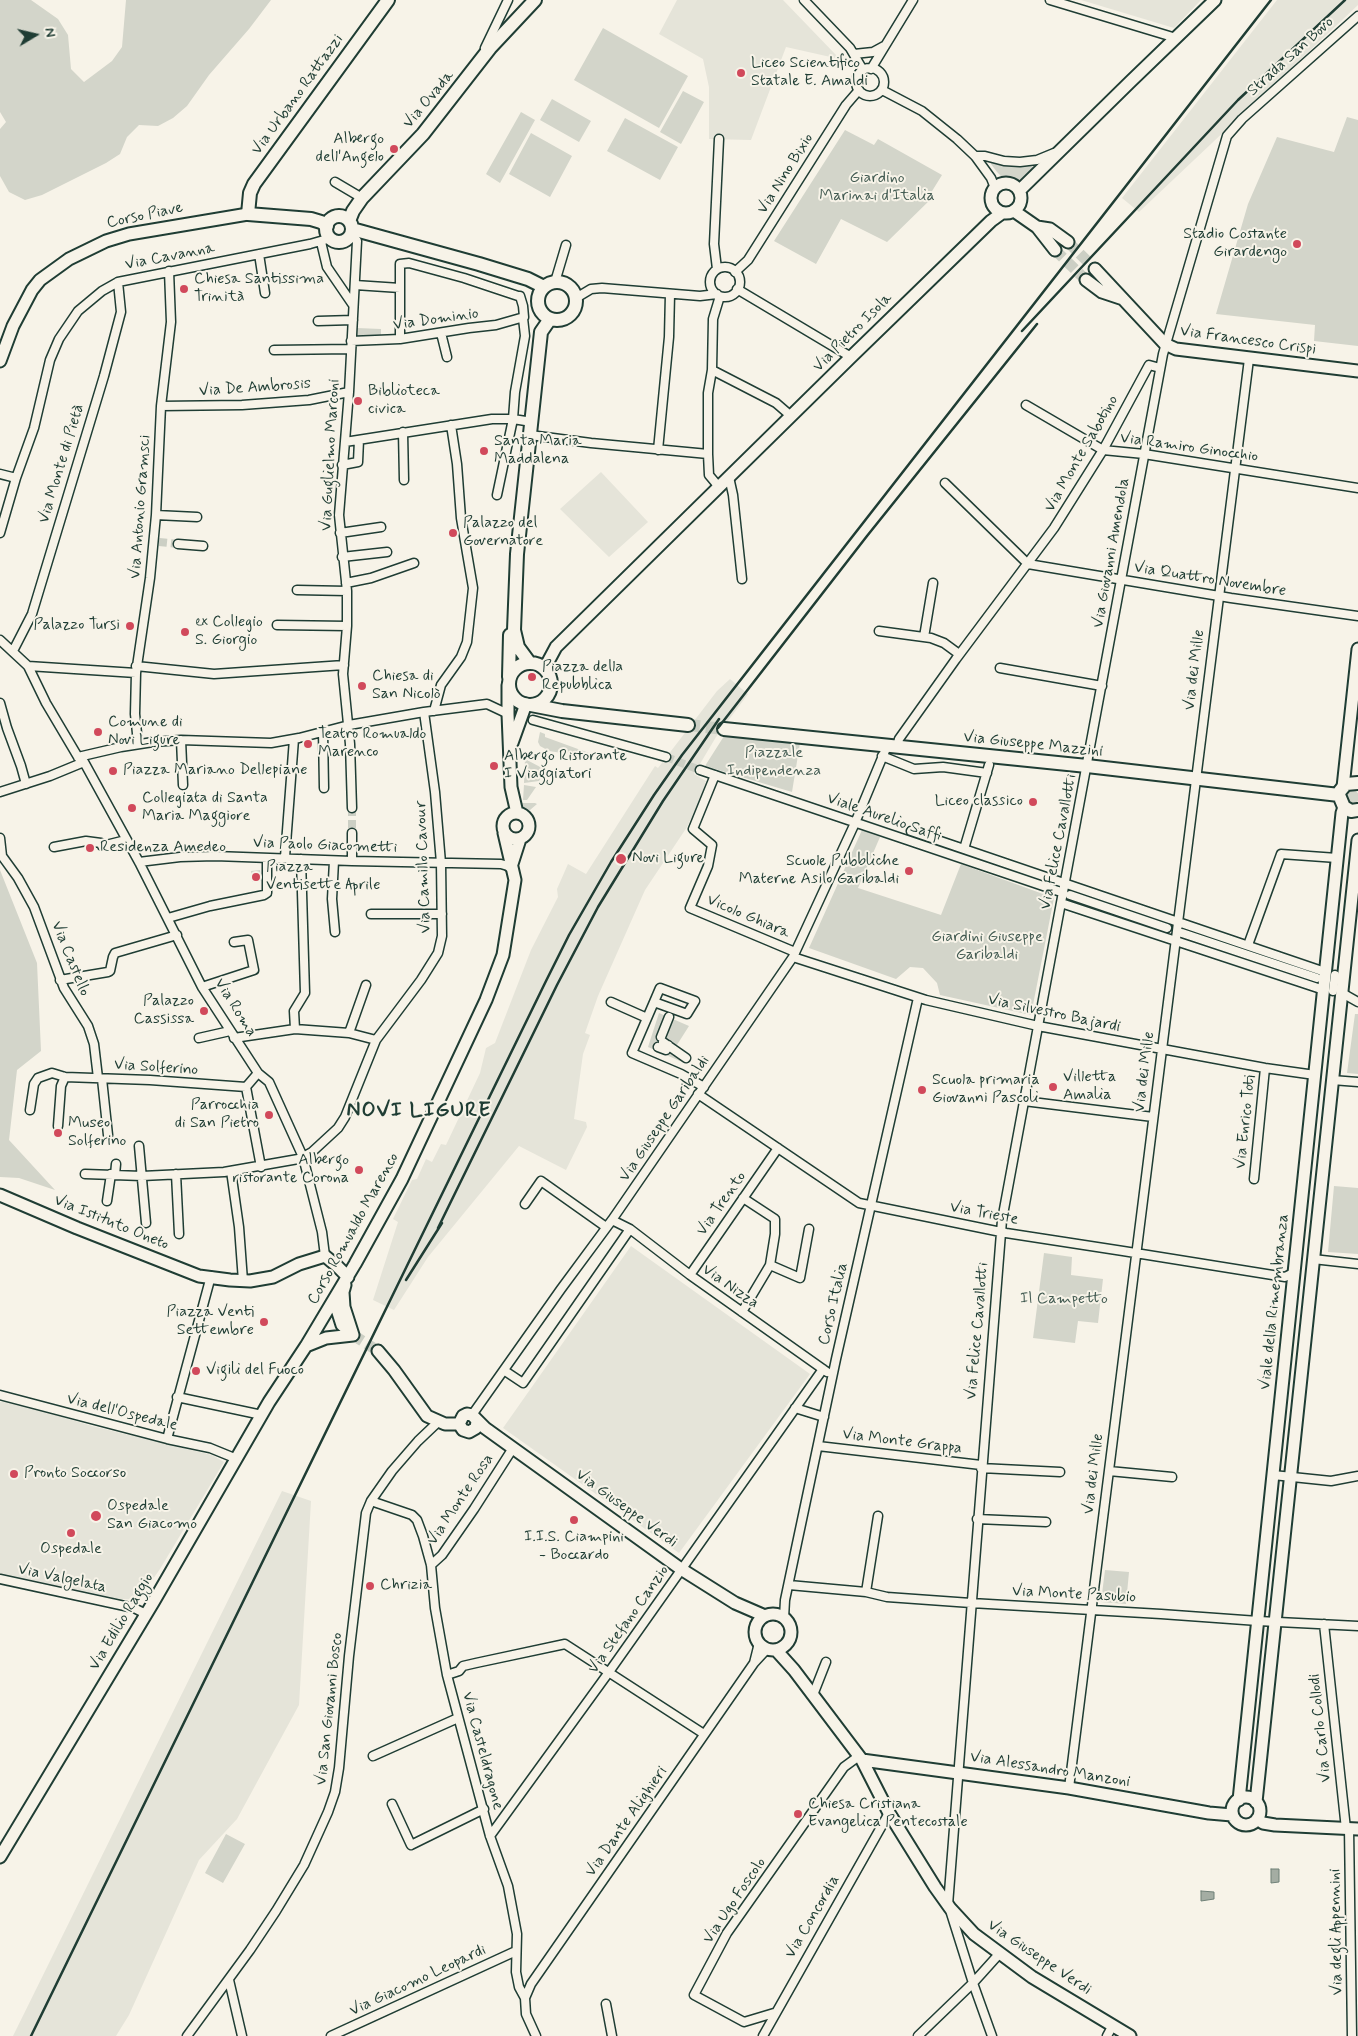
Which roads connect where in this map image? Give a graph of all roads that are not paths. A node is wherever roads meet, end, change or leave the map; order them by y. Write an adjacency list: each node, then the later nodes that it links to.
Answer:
1 (388, 0): 25 (main road, Via Urbano Rattazzi)
2 (508, 0): 12 (street)
3 (534, 0): 12 (main road, Via Ovada)
4 (804, 0): 11 (street)
5 (912, 0): 10 (street)
6 (1050, 0): 9 (street)
7 (1216, 0): 9 (street)
8 (1358, 16): 56 (street, Strada San Bovo)
9 (1176, 38): 17 (street)
10 (884, 46): 11 (street); 13 (street)
11 (854, 54): 13 (street)
12 (475, 69): 22 (main road, Via Ovada)
13 (867, 70): 14 (street); 15 (street)
14 (858, 90): 15 (street); 37 (street, Via Nino Bixio)
15 (882, 90): 18 (street)
16 (718, 139): 34 (street)
17 (1061, 150): 18 (street); 21 (street)
18 (975, 156): 20 (street)
19 (335, 182): 22 (street)
20 (995, 188): 21 (street); 24 (street)
21 (1019, 191): 23 (street)
22 (362, 198): 28 (main road, Via Ovada)
23 (1014, 211): 24 (street); 27 (street)
24 (1002, 213): 60 (street, Via Pietro Isola)
25 (248, 214): 26 (main road, Corso Piave); 62 (street, Corso Piave)
26 (327, 226): 28 (main road); 29 (main road)
27 (1037, 226): 30 (street); 32 (street)
28 (352, 231): 29 (main road); 40 (main road); 41 (street, Via Guglielmo Marconi)
29 (326, 240): 33 (street, Via Cavanna); 49 (street)
30 (1068, 242)
31 (566, 245): 40 (street)
32 (1055, 250)
33 (259, 254): 36 (street, Via Cavanna); 44 (street)
34 (717, 269): 37 (street); 46 (street)
35 (1095, 269): 48 (street, Via Francesco Crispi)
36 (169, 271): 39 (street, Via Cavanna); 68 (street, Via Antonio Gramsci)
37 (735, 272): 43 (street)
38 (1086, 280): 48 (street, Via Francesco Crispi)
39 (118, 282): 83 (street, Via Cavanna); 115 (street, Via Monte di Pietà)
40 (550, 284): 47 (main road); 51 (main road)
41 (355, 285): 42 (street); 49 (street, Via Guglielmo Marconi)
42 (400, 288): 50 (street); 55 (street)
43 (737, 289): 46 (street); 60 (street)
44 (265, 293)
45 (670, 294): 46 (street); 47 (street); 76 (street)
46 (718, 295): 64 (street)
47 (576, 298): 51 (main road)
48 (1124, 299): 56 (street, Via Francesco Crispi)
49 (354, 305): 52 (street, Via Guglielmo Marconi)
50 (524, 318): 54 (street, Via Dominio); 70 (street)
51 (550, 319): 72 (main road)
52 (352, 320): 53 (street); 57 (street, Via Guglielmo Marconi)
53 (318, 321)
54 (441, 333): 55 (street, Via Dominio); 59 (street)
55 (400, 339): 57 (street, Via Dominio)
56 (1165, 344): 61 (street, Via Francesco Crispi); 63 (street, Via Giovanni Amendola)
57 (351, 345): 58 (street, Via Dominio); 66 (street, Via Guglielmo Marconi)
58 (274, 350)
59 (447, 356)
60 (851, 357): 69 (street, Via Pietro Isola)
61 (1250, 359): 65 (street, Via Francesco Crispi); 81 (street, Via dei Mille)
62 (0, 360)
63 (1160, 368): 77 (street, Via Monte Sabotino); 79 (street, Via Giovanni Amendola)
64 (712, 370): 69 (street); 78 (street)
65 (1358, 371)
66 (349, 392): 68 (street, Via De Ambrosis); 75 (street, Via Guglielmo Marconi)
67 (1026, 405): 77 (street, Via Ramiro Ginocchio)
68 (161, 406): 90 (street, Via Antonio Gramsci)
69 (791, 416): 84 (street, Via Pietro Isola)
70 (513, 419): 71 (street); 72 (street); 89 (street)
71 (451, 425): 73 (street); 128 (street)
72 (531, 428): 76 (street); 107 (main road)
73 (403, 432): 74 (street); 85 (street)
74 (359, 440): 75 (street); 80 (street)
75 (345, 442): 80 (street, Via Guglielmo Marconi)
76 (658, 450): 78 (street)
77 (1103, 450): 79 (street, Via Ramiro Ginocchio); 100 (street, Via Monte Sabotino)
78 (708, 454): 87 (street)
79 (1144, 454): 81 (street, Via Ramiro Ginocchio); 102 (street, Via Giovanni Amendola)
80 (342, 465): 94 (street, Via Guglielmo Marconi)
81 (1236, 469): 88 (street, Via Ramiro Ginocchio); 106 (street, Via dei Mille)
82 (0, 474): 83 (street)
83 (16, 478): 93 (street, Via Cavanna)
84 (729, 478): 87 (street, Via Pietro Isola); 101 (street)
85 (404, 480)
86 (945, 483): 100 (street)
87 (719, 487): 122 (street, Via Pietro Isola)
88 (1358, 488)
89 (497, 495)
90 (156, 515): 91 (street); 121 (street, Via Antonio Gramsci)
91 (197, 517)
92 (381, 527): 94 (street)
93 (0, 533)
94 (340, 533): 98 (street, Via Guglielmo Marconi)
95 (178, 544): 96 (street)
96 (203, 546)
97 (387, 552): 98 (street)
98 (342, 557): 104 (street, Via Guglielmo Marconi)
99 (414, 563): 104 (street)
100 (1028, 564): 102 (street, Via Quattro Novembre); 116 (street, Via Monte Sabotino)
101 (742, 579)
102 (1121, 580): 106 (street, Via Quattro Novembre); 124 (street, Via Giovanni Amendola)
103 (933, 583): 112 (street)
104 (346, 587): 105 (street); 110 (street, Via Guglielmo Marconi)
105 (297, 590)
106 (1218, 595): 108 (street, Via Quattro Novembre); 148 (street, Via dei Mille)
107 (514, 600): 117 (main road); 123 (main road)
108 (1358, 616)
109 (277, 625): 110 (street)
110 (347, 626): 118 (street, Via Guglielmo Marconi)
111 (879, 632): 112 (street)
112 (924, 637): 116 (street)
113 (0, 640): 115 (street, Via Roma)
114 (1358, 649): 155 (street, Viale della Rimembranza)
115 (13, 651): 119 (street, Via Roma)
116 (959, 654): 142 (street, Via Monte Sabotino)
117 (529, 662): 122 (main road); 123 (main road)
118 (344, 665): 121 (street); 133 (street, Via Guglielmo Marconi)
119 (28, 666): 121 (street); 144 (street, Via Roma)
120 (1000, 668): 124 (street)
121 (136, 670): 140 (street, Via Antonio Gramsci)
122 (547, 670): 125 (main road)
123 (509, 682): 127 (main road); 141 (street)
124 (1102, 686): 145 (street, Via Giovanni Amendola)
125 (549, 692): 127 (main road); 131 (main road)
126 (0, 703): 150 (street)
127 (529, 705): 131 (main road); 141 (street)
128 (434, 711): 129 (street); 130 (street)
129 (424, 712): 133 (street); 177 (street, Via Camillo Cavour)
130 (504, 712)
131 (565, 713): 134 (main road); 135 (street)
132 (533, 720): 135 (street)
133 (349, 725): 137 (street); 156 (street, Via Guglielmo Marconi)
134 (688, 725)
135 (559, 727): 143 (street)
136 (724, 729): 142 (main road, Via Giuseppe Mazzini)
137 (323, 732): 138 (street); 153 (street)
138 (294, 739): 139 (street); 170 (street)
139 (181, 740): 140 (street); 151 (street)
140 (138, 743): 144 (street)
141 (510, 747): 152 (street)
142 (889, 750): 145 (main road, Via Giuseppe Mazzini); 160 (street, Via Monte Sabotino); 169 (street)
143 (666, 757)
144 (81, 760): 150 (street); 166 (street, Via Roma)
145 (1087, 766): 148 (main road, Via Giuseppe Mazzini); 179 (street, Via Felice Cavallotti)
146 (700, 770): 147 (street, Viale Aurelio Saffi)
147 (715, 775): 160 (street, Viale Aurelio Saffi); 194 (street, Vicolo Ghiara)
148 (1196, 779): 155 (main road, Via Giuseppe Mazzini); 186 (street, Via dei Mille)
149 (1358, 783): 155 (main road)
150 (26, 784): 154 (street)
151 (183, 785)
152 (512, 787): 158 (street); 159 (street)
153 (324, 788)
154 (0, 792)
155 (1342, 796): 157 (main road, Via Giuseppe Mazzini); 172 (street, Viale della Rimembranza)
156 (352, 808)
157 (1358, 810)
158 (518, 813): 159 (street); 165 (street)
159 (506, 817): 163 (street)
160 (855, 822): 180 (street, Viale Aurelio Saffi); 194 (street, Via Giuseppe Garibaldi)
161 (911, 830): 169 (street)
162 (352, 833): 175 (street)
163 (504, 833): 165 (street); 178 (street, Corso Romualdo Marenco)
164 (0, 838): 195 (street, Via Castello)
165 (520, 838): 178 (street, Corso Romualdo Marenco)
166 (126, 840): 168 (street); 176 (street, Via Roma)
167 (1358, 840): 196 (street, Viale della Rimembranza)
168 (54, 847)
169 (964, 848): 179 (street)
170 (286, 857)
171 (267, 858): 173 (street, Via Paolo Giacometti); 176 (street, Via Paolo Giacometti); 185 (street)
172 (1337, 858): 193 (street); 196 (street, Viale della Rimembranza)
173 (301, 860): 174 (street, Via Paolo Giacometti); 206 (street)
174 (334, 861): 175 (street, Via Paolo Giacometti); 188 (street)
175 (352, 861): 177 (street, Via Paolo Giacometti)
176 (139, 862): 185 (street, Via Roma)
177 (441, 863): 178 (street, Via Paolo Giacometti); 184 (street, Via Camillo Cavour)
178 (511, 867): 260 (street, Corso Romualdo Marenco)
179 (1065, 883): 182 (street, Via Felice Cavallotti); 186 (street)
180 (1058, 891)
181 (1070, 895): 187 (street)
182 (1061, 903): 191 (street); 205 (street, Via Felice Cavallotti)
183 (371, 914): 184 (street)
184 (442, 914): 210 (street, Via Camillo Cavour)
185 (168, 918): 190 (street, Via Roma)
186 (1178, 922): 191 (street, Via dei Mille); 193 (street)
187 (1167, 928)
188 (335, 932)
189 (1182, 933): 196 (street)
190 (177, 935): 195 (street); 198 (street, Via Roma)
191 (1175, 941): 196 (street); 211 (street, Via dei Mille)
192 (234, 942): 198 (street)
193 (1248, 945): 196 (street)
194 (794, 954): 199 (street, Via Silvestro Bajardi); 221 (street, Via Giuseppe Garibaldi)
195 (60, 980): 217 (street, Via Castello)
196 (1332, 983): 202 (street); 215 (street, Viale della Rimembranza); 218 (street, Viale della Rimembranza)
197 (366, 985): 207 (street)
198 (202, 987): 208 (street, Via Roma)
199 (918, 998): 205 (street, Via Silvestro Bajardi); 243 (street, Corso Italia)
200 (611, 1002): 204 (street)
201 (654, 1002): 201 (street); 204 (street)
202 (1358, 1002)
203 (669, 1017): 212 (street)
204 (647, 1018): 221 (street)
205 (1038, 1026): 211 (street, Via Silvestro Bajardi); 223 (street, Via Felice Cavallotti)
206 (295, 1029): 207 (street); 208 (street)
207 (349, 1033): 210 (street)
208 (232, 1035): 209 (street); 214 (street, Via Roma)
209 (199, 1038)
210 (376, 1040): 230 (street, Via Camillo Cavour)
211 (1162, 1050): 213 (street, Via Silvestro Bajardi); 225 (street, Via dei Mille)
212 (685, 1059)
213 (1265, 1068): 215 (street, Via Silvestro Bajardi); 238 (street, Via Enrico Toti)
214 (258, 1073): 220 (street); 230 (street, Via Roma)
215 (1315, 1075): 254 (street, Viale della Rimembranza)
216 (65, 1077): 217 (street, Via Solferino); 224 (street, Via Solferino); 226 (street)
217 (100, 1078): 220 (street, Via Solferino); 227 (street, Via Castello)
218 (1332, 1080): 219 (street); 253 (street, Viale della Rimembranza)
219 (1358, 1082)
220 (246, 1087): 232 (street)
221 (704, 1087): 222 (street, Via Giuseppe Garibaldi)
222 (698, 1094): 229 (street, Via Trieste); 244 (street, Via Giuseppe Garibaldi)
223 (1024, 1100): 225 (street); 249 (street, Via Felice Cavallotti)
224 (30, 1110)
225 (1153, 1117): 251 (street, Via dei Mille)
226 (58, 1126)
227 (108, 1135)
228 (139, 1146): 237 (street)
229 (778, 1148): 240 (street, Via Trento); 243 (street, Via Trieste)
230 (304, 1158): 232 (street); 252 (street, Via Roma)
231 (116, 1164): 236 (street)
232 (261, 1166): 233 (street)
233 (231, 1171): 235 (street); 261 (street)
234 (85, 1174): 236 (street)
235 (176, 1174): 237 (street); 250 (street)
236 (113, 1175): 237 (street); 241 (street)
237 (142, 1176): 245 (street)
238 (1254, 1179)
239 (0, 1195): 259 (street, Via Istituto Oneto)
240 (743, 1198): 256 (street); 258 (street, Via Trento)
241 (108, 1201)
242 (525, 1204): 246 (street)
243 (870, 1206): 249 (street, Via Trieste); 270 (street, Corso Italia)
244 (612, 1220): 246 (street, Via Giuseppe Garibaldi); 247 (street, Via Nizza)
245 (146, 1223)
246 (606, 1227): 269 (street, Via Giuseppe Garibaldi)
247 (630, 1229): 258 (street, Via Nizza); 269 (street)
248 (809, 1229): 256 (street)
249 (1001, 1232): 251 (street, Via Trieste); 283 (street, Via Felice Cavallotti)
250 (179, 1234)
251 (1136, 1253): 257 (street, Via Trieste); 284 (street, Via dei Mille)
252 (325, 1256): 260 (street); 261 (street)
253 (1313, 1258): 254 (street); 255 (street); 262 (street, Viale della Rimembranza)
254 (1296, 1259): 257 (street, Viale della Rimembranza)
255 (1358, 1264)
256 (770, 1265): 264 (street)
257 (1295, 1274): 262 (street); 286 (street, Viale della Rimembranza)
258 (690, 1275): 264 (street, Via Nizza)
259 (211, 1276): 261 (street); 272 (street)
260 (348, 1277): 263 (street, Corso Romualdo Marenco); 265 (street)
261 (243, 1280)
262 (1310, 1280): 289 (street, Viale della Rimembranza)
263 (335, 1298): 265 (street); 266 (street, Corso Romualdo Marenco)
264 (742, 1312): 268 (street, Via Nizza)
265 (353, 1335): 266 (street)
266 (306, 1346): 273 (street, Corso Romualdo Marenco)
267 (378, 1352): 278 (street)
268 (823, 1369): 270 (street, Via Nizza); 274 (street, Via Stefano Canzio)
269 (505, 1371): 277 (street, Via Giuseppe Garibaldi)
270 (833, 1376): 276 (street, Corso Italia)
271 (0, 1395): 279 (street, Via dell'Ospedale)
272 (177, 1397): 275 (street); 279 (street)
273 (269, 1402): 275 (street, Via Edilio Raggio)
274 (795, 1408): 276 (street); 295 (street, Via Stefano Canzio)
275 (262, 1415): 282 (street, Via Edilio Raggio)
276 (824, 1417): 280 (street, Corso Italia)
277 (474, 1422): 278 (street, Via Giuseppe Verdi); 281 (street, Via Giuseppe Verdi)
278 (436, 1424): 290 (street, Via San Giovanni Bosco)
279 (167, 1439): 282 (street, Via dell'Ospedale)
280 (818, 1446): 283 (street, Via Monte Grappa); 297 (street, Corso Italia)
281 (513, 1448): 294 (street, Via Monte Rosa); 295 (street, Via Giuseppe Verdi)
282 (237, 1459): 302 (street, Via Edilio Raggio)
283 (981, 1466): 285 (street, Via Monte Grappa); 292 (street, Via Felice Cavallotti)
284 (1109, 1471): 288 (street); 301 (street, Via dei Mille)
285 (1060, 1472)
286 (1273, 1475): 289 (street); 305 (street, Viale della Rimembranza)
287 (1358, 1476): 289 (street)
288 (1172, 1477)
289 (1290, 1477): 306 (street, Viale della Rimembranza)
290 (370, 1501): 294 (street, Via Casteldragone); 336 (street, Via San Giovanni Bosco)
291 (878, 1516): 298 (street)
292 (977, 1519): 293 (street); 300 (street, Via Felice Cavallotti)
293 (1046, 1522)
294 (431, 1565): 315 (street, Via Casteldragone)
295 (681, 1569): 299 (street, Via Giuseppe Verdi); 314 (street, Via Stefano Canzio)
296 (0, 1579): 302 (street, Via Valgelata)
297 (789, 1585): 298 (street, Via Monte Pasubio); 304 (street, Corso Italia)
298 (866, 1592): 300 (street, Via Monte Pasubio)
299 (736, 1603): 303 (street, Via Giuseppe Verdi); 309 (street, Via Giuseppe Verdi)
300 (971, 1603): 301 (street, Via Monte Pasubio); 321 (street, Via Felice Cavallotti)
301 (1091, 1610): 305 (street, Via Monte Pasubio); 322 (street, Via dei Mille)
302 (146, 1614): 332 (street, Via Edilio Raggio)
303 (764, 1616): 304 (street); 309 (street)
304 (784, 1618): 310 (street)
305 (1258, 1621): 306 (street, Via Monte Pasubio); 323 (street, Viale della Rimembranza)
306 (1275, 1622): 307 (street, Via Monte Pasubio); 324 (street, Viale della Rimembranza)
307 (1324, 1624): 308 (street, Via Monte Pasubio); 330 (street, Via Carlo Collodi)
308 (1358, 1626)
309 (755, 1628): 311 (street)
310 (788, 1642): 311 (street); 313 (street, Via Giuseppe Verdi)
311 (767, 1647): 313 (street, Via Giuseppe Verdi); 318 (street, Via Dante Alighieri)
312 (826, 1662): 316 (street)
313 (794, 1670): 316 (street, Via Giuseppe Verdi)
314 (609, 1672): 315 (street); 318 (street); 331 (street, Via Stefano Canzio)
315 (447, 1675): 317 (street, Via Casteldragone)
316 (813, 1695): 320 (street, Via Giuseppe Verdi)
317 (458, 1718): 319 (street); 326 (street, Via Casteldragone)
318 (704, 1734): 338 (street, Via Dante Alighieri)
319 (373, 1756)
320 (860, 1758): 321 (street, Via Alessandro Manzoni); 327 (street, Via Giuseppe Verdi); 340 (street, Via Ugo Foscolo)
321 (959, 1773): 322 (street, Via Alessandro Manzoni); 333 (street, Via Felice Cavallotti)
322 (1069, 1788): 328 (street, Via Alessandro Manzoni)
323 (1239, 1800): 324 (street); 328 (street)
324 (1256, 1802): 329 (street)
325 (392, 1804): 326 (street)
326 (484, 1809): 331 (street, Via Casteldragone)
327 (889, 1813): 333 (street, Via Giuseppe Verdi); 340 (street, Via Concordia)
328 (1232, 1815): 329 (street)
329 (1257, 1819): 330 (street)
330 (1351, 1829): 352 (street, Via degli Appennini)
331 (490, 1836): 334 (street, Via Casteldragone)
332 (0, 1857)
333 (949, 1907): 335 (street, Via Giuseppe Verdi); 337 (street)
334 (516, 1951): 338 (street, Via Casteldragone); 344 (street, Via Giacomo Leopardi)
335 (1000, 1953): 337 (street); 341 (street, Via Giuseppe Verdi)
336 (229, 1980): 342 (street, Via San Giovanni Bosco); 343 (street)
337 (973, 1983): 348 (street); 349 (street)
338 (525, 1998): 345 (street, Via Casteldragone)
339 (606, 2004): 346 (street)
340 (774, 2013): 347 (street, Via Concordia)
341 (1113, 2026): 350 (street); 351 (street, Via Giuseppe Verdi)
342 (187, 2036)
343 (242, 2036)
344 (331, 2036)
345 (536, 2036)
346 (612, 2036)
347 (763, 2036)
348 (918, 2036)
349 (992, 2036)
350 (1107, 2036)
351 (1130, 2036)
352 (1352, 2036)

